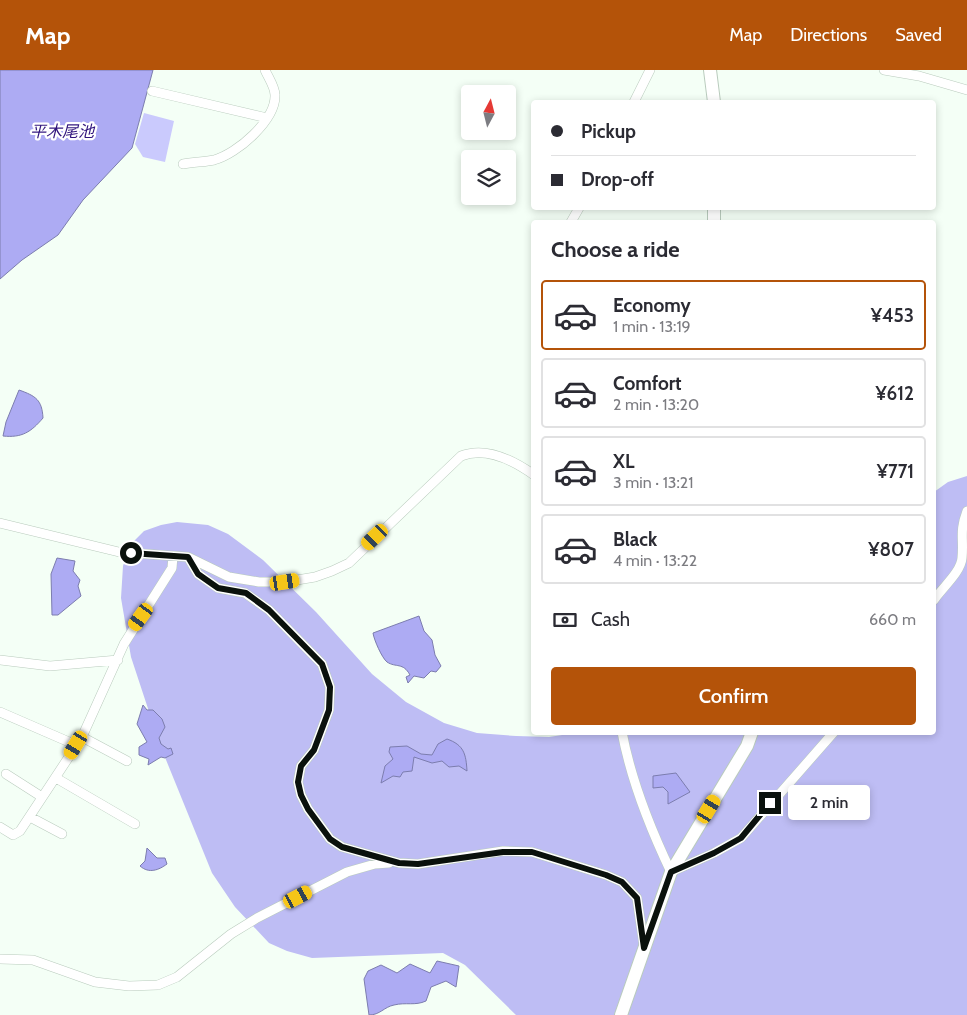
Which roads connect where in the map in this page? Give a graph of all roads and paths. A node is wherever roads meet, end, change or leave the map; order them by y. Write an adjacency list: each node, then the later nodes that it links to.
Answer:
1 (265, 70): 9 (street)
2 (650, 70): 7 (street)
3 (710, 70): 8 (street)
4 (884, 70): 5 (street)
5 (967, 90)
6 (152, 91): 9 (street)
7 (635, 100)
8 (714, 100)
9 (267, 118): 10 (street)
10 (184, 164)
11 (531, 473): 15 (street)
12 (967, 511): 16 (street)
13 (0, 523): 14 (street)
14 (173, 556): 15 (street); 18 (street)
15 (188, 557): 33 (street)
16 (936, 597)
17 (0, 660): 18 (street)
18 (118, 660): 23 (street)
19 (0, 712): 24 (street)
20 (623, 735): 34 (street)
21 (751, 735): 34 (street)
22 (831, 735): 34 (street)
23 (82, 737): 24 (street); 25 (street)
24 (76, 745): 27 (street)
25 (127, 761)
26 (6, 774): 28 (street)
27 (56, 778): 28 (street); 30 (street)
28 (42, 797): 29 (street)
29 (30, 817): 31 (street); 32 (street)
30 (135, 824)
31 (0, 827)
32 (62, 834)
33 (399, 863): 35 (street); 36 (street)
34 (671, 872): 35 (street)
35 (644, 948): 37 (street)
36 (0, 960)
37 (621, 1015)

